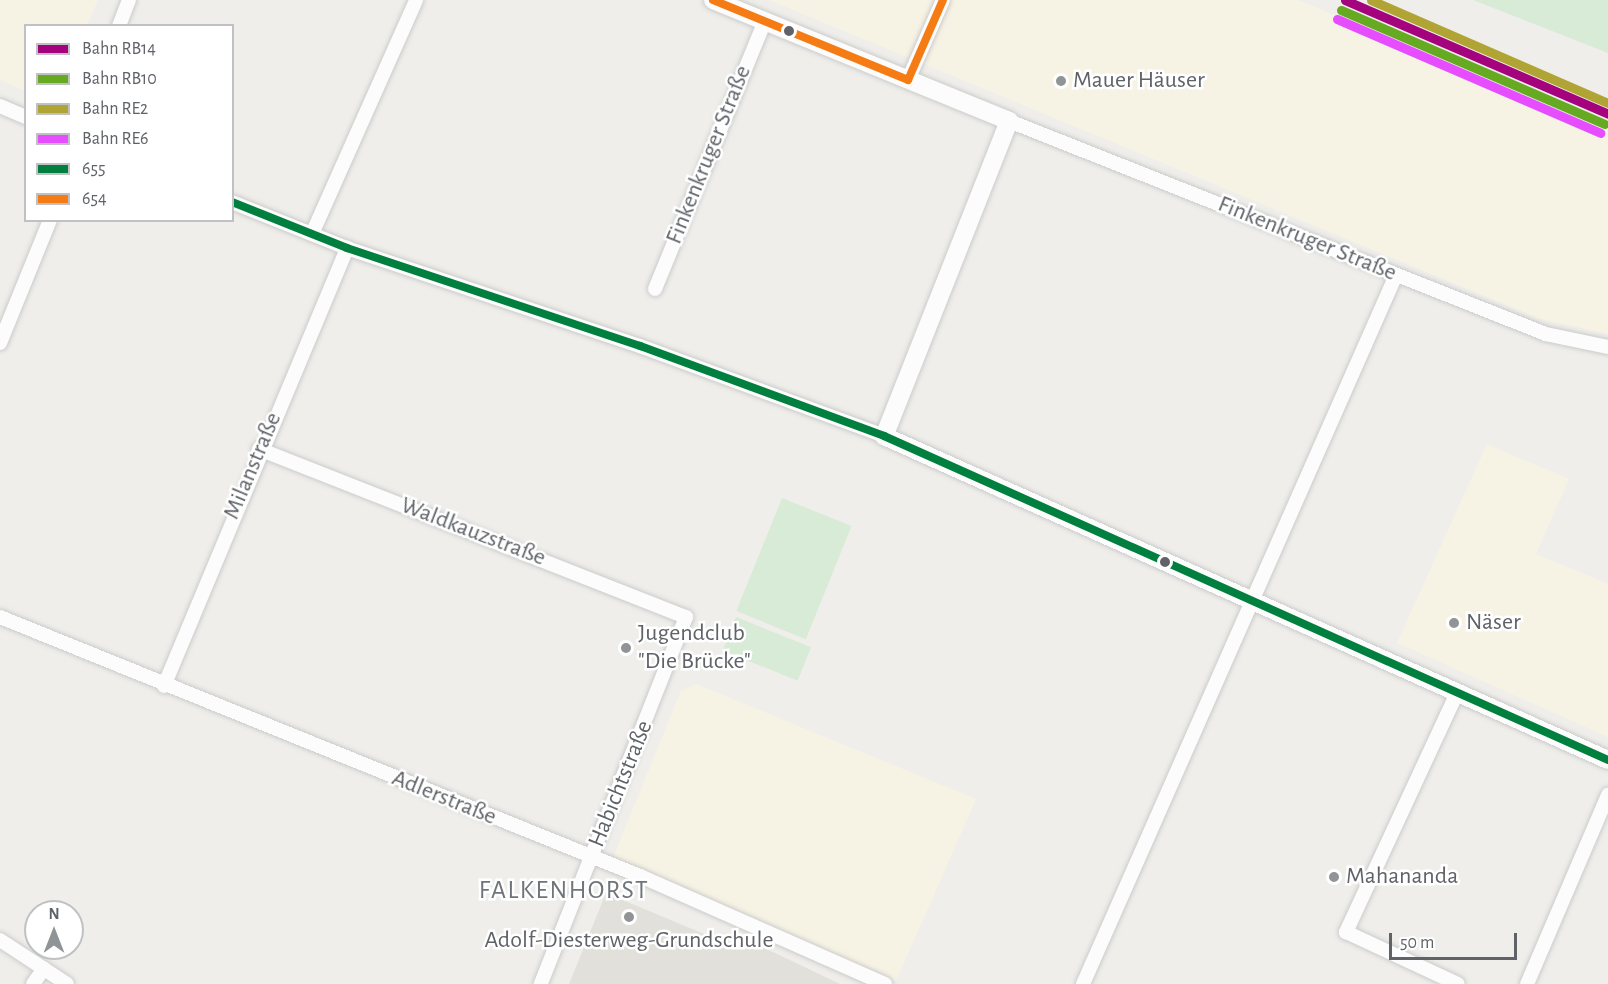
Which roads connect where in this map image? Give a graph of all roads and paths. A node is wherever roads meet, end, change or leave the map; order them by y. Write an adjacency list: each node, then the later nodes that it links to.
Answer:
1 (129, 0): 6 (street)
2 (416, 0): 13 (street)
3 (713, 0): 5 (street, Finkenkruger Straße)
4 (943, 0): 7 (street)
5 (765, 21): 7 (street, Finkenkruger Straße); 16 (street, Finkenkruger Straße)
6 (120, 24)
7 (908, 80): 10 (street, Finkenkruger Straße)
8 (0, 106): 9 (street)
9 (24, 116)
10 (1009, 121): 15 (street, Finkenkruger Straße); 19 (street)
11 (234, 203): 13 (street)
12 (49, 222): 17 (street)
13 (312, 234): 14 (street)
14 (347, 248): 19 (street); 20 (street, Milanstraße)
15 (1396, 275): 18 (street, Finkenkruger Straße); 21 (street)
16 (655, 289)
17 (0, 343)
18 (1608, 347)
19 (884, 436): 21 (street)
20 (259, 449): 23 (street, Waldkauzstraße); 24 (street, Milanstraße)
21 (1250, 599): 25 (street); 35 (street)
22 (0, 617): 24 (street, Adlerstraße)
23 (686, 617): 28 (street, Habichtstraße)
24 (164, 686): 28 (street, Adlerstraße)
25 (1456, 693): 26 (street); 36 (street)
26 (1608, 760)
27 (1608, 795): 37 (street)
28 (592, 857): 33 (street, Habichtstraße); 34 (street, Adlerstraße)
29 (0, 940): 30 (street)
30 (44, 968): 31 (street); 32 (street)
31 (33, 984)
32 (67, 984)
33 (541, 984)
34 (885, 984)
35 (1083, 984)
36 (1458, 984)
37 (1527, 984)

